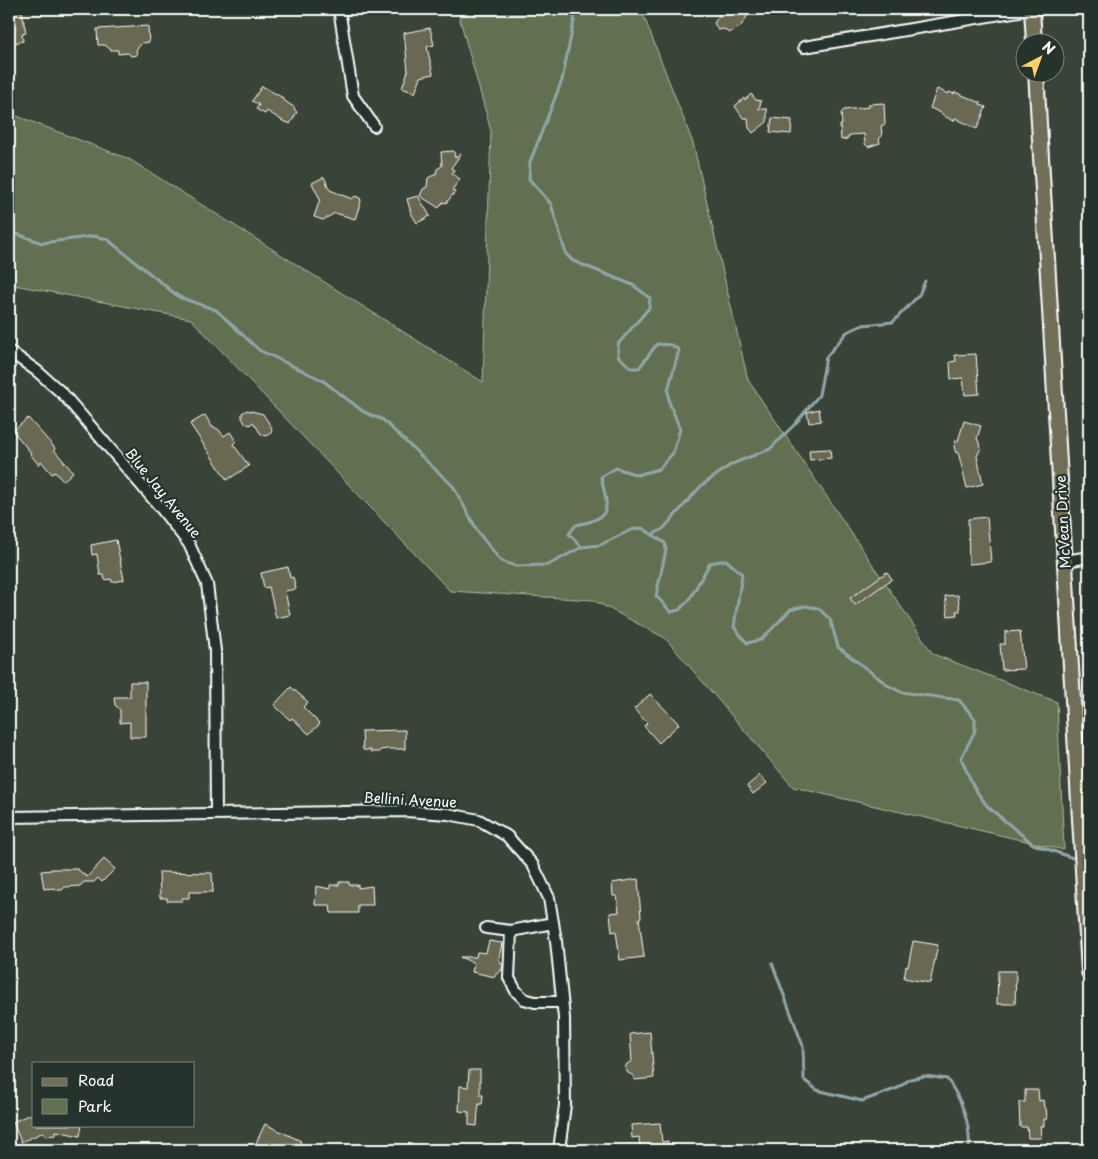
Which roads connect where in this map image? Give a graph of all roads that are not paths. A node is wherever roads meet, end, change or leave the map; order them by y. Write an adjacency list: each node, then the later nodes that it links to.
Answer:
1 (339, 9): 6 (street)
2 (1031, 9): 3 (main road); 4 (street)
3 (1033, 32)
4 (804, 48)
5 (1037, 82): 9 (main road, McVean Drive)
6 (374, 126)
7 (9, 351): 10 (street, Blue Jay Avenue)
8 (1089, 557): 9 (street)
9 (1066, 561): 15 (main road, McVean Drive)
10 (216, 813): 11 (street, Bellini Avenue); 12 (street, Bellini Avenue)
11 (9, 817)
12 (553, 922): 14 (street); 16 (street, Bellini Avenue)
13 (486, 928): 14 (street)
14 (511, 931): 16 (street)
15 (1089, 972)
16 (562, 1002): 17 (street, Bellini Avenue)
17 (559, 1150)

